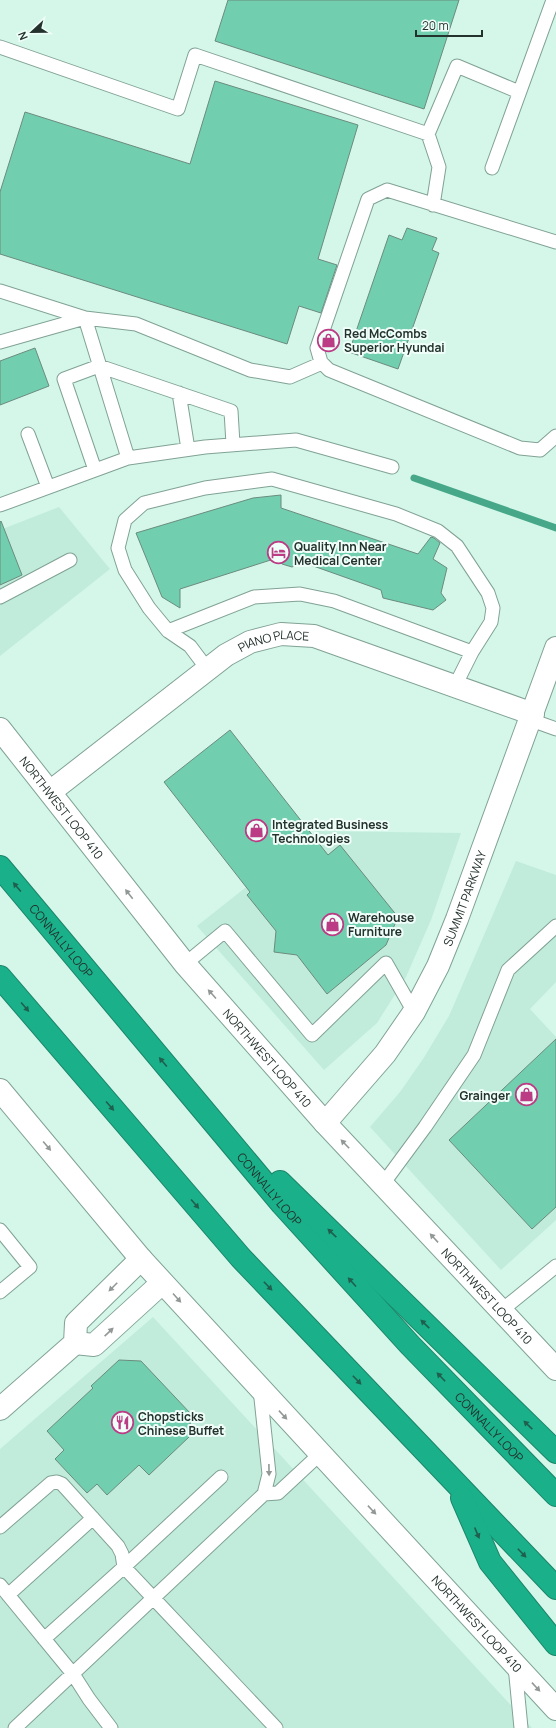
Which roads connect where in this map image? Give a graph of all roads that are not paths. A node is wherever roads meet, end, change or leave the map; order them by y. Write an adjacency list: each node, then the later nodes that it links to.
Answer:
1 (553, 0): 3 (lane)
2 (0, 47): 4 (lane)
3 (520, 92): 4 (lane); 5 (lane)
4 (428, 134): 6 (lane)
5 (492, 168)
6 (433, 205): 7 (lane); 11 (lane)
7 (556, 242)
8 (0, 291): 9 (lane)
9 (85, 318): 10 (lane); 11 (lane); 12 (lane)
10 (0, 342)
11 (322, 363): 15 (lane)
12 (99, 366): 13 (lane); 18 (lane); 20 (lane)
13 (179, 393): 16 (lane); 17 (lane)
14 (28, 434): 21 (lane)
15 (556, 436)
16 (233, 444): 17 (lane); 19 (lane)
17 (188, 449): 18 (lane)
18 (128, 458): 20 (lane)
19 (392, 467)
20 (95, 470): 21 (lane)
21 (48, 487): 22 (lane)
22 (0, 505)
23 (70, 560): 24 (lane)
24 (0, 596)
25 (168, 631): 27 (lane); 27 (lane); 28 (lane)
26 (556, 648): 30 (main road, SUMMIT PARKWAY)
27 (472, 652): 29 (lane)
28 (208, 670): 29 (main road, PIANO PLACE); 33 (main road, PIANO PLACE)
29 (455, 686): 30 (main road, PIANO PLACE)
30 (532, 717): 32 (lane); 38 (main road, SUMMIT PARKWAY)
31 (0, 729): 33 (main road, NORTHWEST LOOP 410)
32 (556, 729)
33 (50, 792): 36 (main road, NORTHWEST LOOP 410, one-way to 33)
34 (0, 867): 40 (highway, CONNALLY LOOP, one-way to 34)
35 (556, 926): 42 (lane)
36 (185, 964): 38 (lane); 41 (main road, NORTHWEST LOOP 410, one-way to 36)
37 (0, 977): 56 (highway, one-way to 56)
38 (414, 1012): 41 (main road, SUMMIT PARKWAY)
39 (0, 1090): 44 (main road, NORTHWEST LOOP 410, one-way to 44)
40 (188, 1092): 53 (highway, one-way to 40); 58 (highway, CONNALLY LOOP, one-way to 40)
41 (325, 1123): 42 (main road, NORTHWEST LOOP 410, one-way to 41)
42 (383, 1184): 48 (main road, NORTHWEST LOOP 410, one-way to 42)
43 (0, 1230): 47 (lane)
44 (141, 1259): 46 (main road, NORTHWEST LOOP 410); 49 (main road, one-way to 49)
45 (556, 1267): 48 (lane)
46 (162, 1283): 49 (main road, one-way to 46); 51 (main road, NORTHWEST LOOP 410, one-way to 51)
47 (0, 1292)
48 (502, 1310): 50 (main road, NORTHWEST LOOP 410)
49 (75, 1343): 52 (main road)
50 (556, 1369)
51 (260, 1389): 54 (main road, NORTHWEST LOOP 410, one-way to 54); 57 (lane, one-way to 57)
52 (0, 1409)
53 (556, 1452)
54 (320, 1454): 57 (lane); 67 (main road, NORTHWEST LOOP 410, one-way to 67)
55 (222, 1477): 61 (lane)
56 (456, 1484): 62 (highway, one-way to 62); 66 (highway, one-way to 66)
57 (264, 1494): 64 (lane)
58 (556, 1495)
59 (93, 1518): 60 (lane); 61 (lane); 63 (lane)
60 (0, 1527)
61 (124, 1568): 64 (lane); 65 (lane)
62 (556, 1588)
63 (4, 1590): 65 (lane)
64 (153, 1599): 68 (lane); 72 (lane)
65 (44, 1639): 68 (lane)
66 (556, 1644)
67 (515, 1664): 69 (main road, NORTHWEST LOOP 410, one-way to 69); 73 (lane)
68 (73, 1674): 70 (lane); 71 (lane)
69 (556, 1709)
70 (15, 1728)
71 (111, 1728)
72 (276, 1728)
73 (521, 1728)

